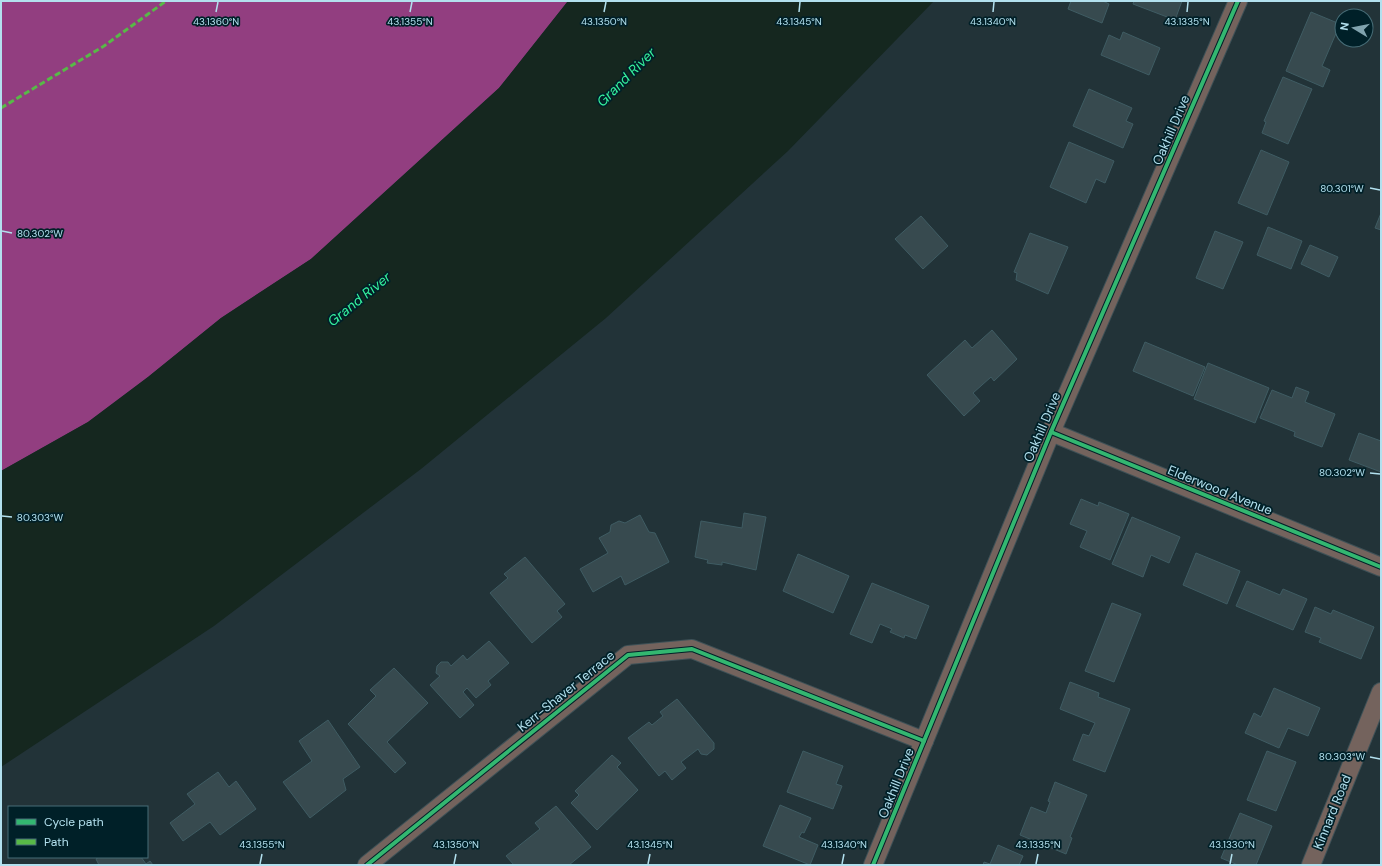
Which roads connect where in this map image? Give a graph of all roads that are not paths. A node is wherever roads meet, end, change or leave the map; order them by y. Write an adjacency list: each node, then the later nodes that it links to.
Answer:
1 (1238, 1): 2 (street, Oakhill Drive)
2 (1051, 432): 3 (street, Elderwood Avenue); 5 (street, Oakhill Drive)
3 (1381, 567)
4 (1381, 692): 8 (street, Kinnard Road)
5 (924, 741): 6 (street, Kerr-Shaver Terrace); 7 (street, Oakhill Drive)
6 (367, 865)
7 (873, 865)
8 (1311, 865)

